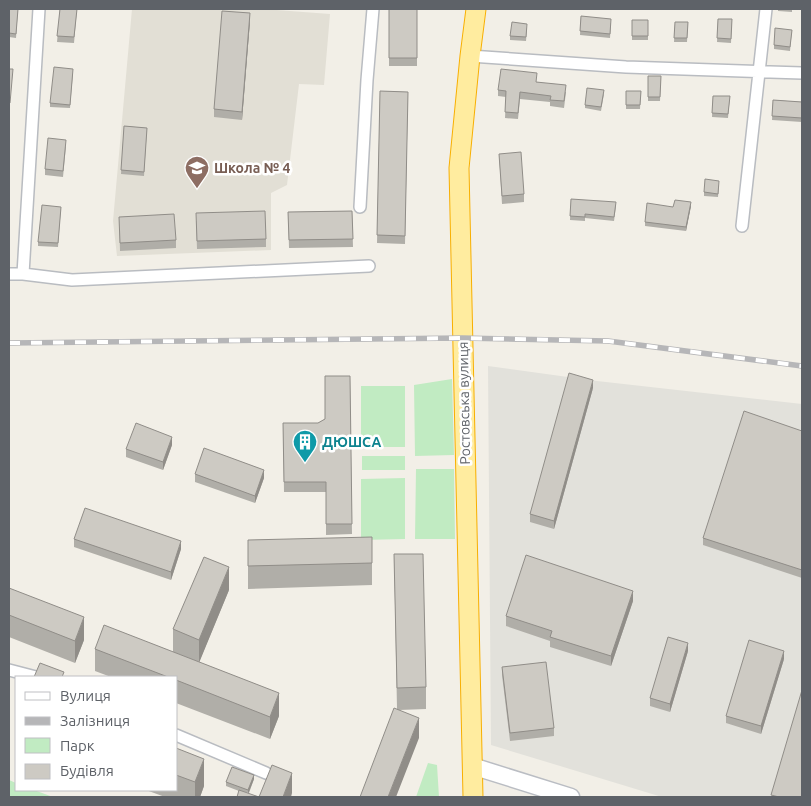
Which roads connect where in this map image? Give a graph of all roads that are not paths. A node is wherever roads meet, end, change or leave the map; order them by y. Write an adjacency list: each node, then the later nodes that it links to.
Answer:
1 (39, 9): 12 (street)
2 (373, 9): 8 (street)
3 (476, 9): 5 (highway, Ростовська вулиця)
4 (766, 9): 6 (street)
5 (470, 56): 6 (street); 16 (highway, Ростовська вулиця)
6 (760, 70): 7 (street); 9 (street)
7 (802, 73)
8 (360, 207)
9 (742, 226)
10 (369, 266): 12 (street)
11 (9, 274): 12 (street)
12 (23, 274)
13 (9, 670): 14 (street)
14 (32, 676)
15 (178, 736): 17 (street)
16 (472, 766): 18 (highway, Ростовська вулиця); 19 (main road)
17 (266, 774)
18 (473, 797)
19 (571, 797)

